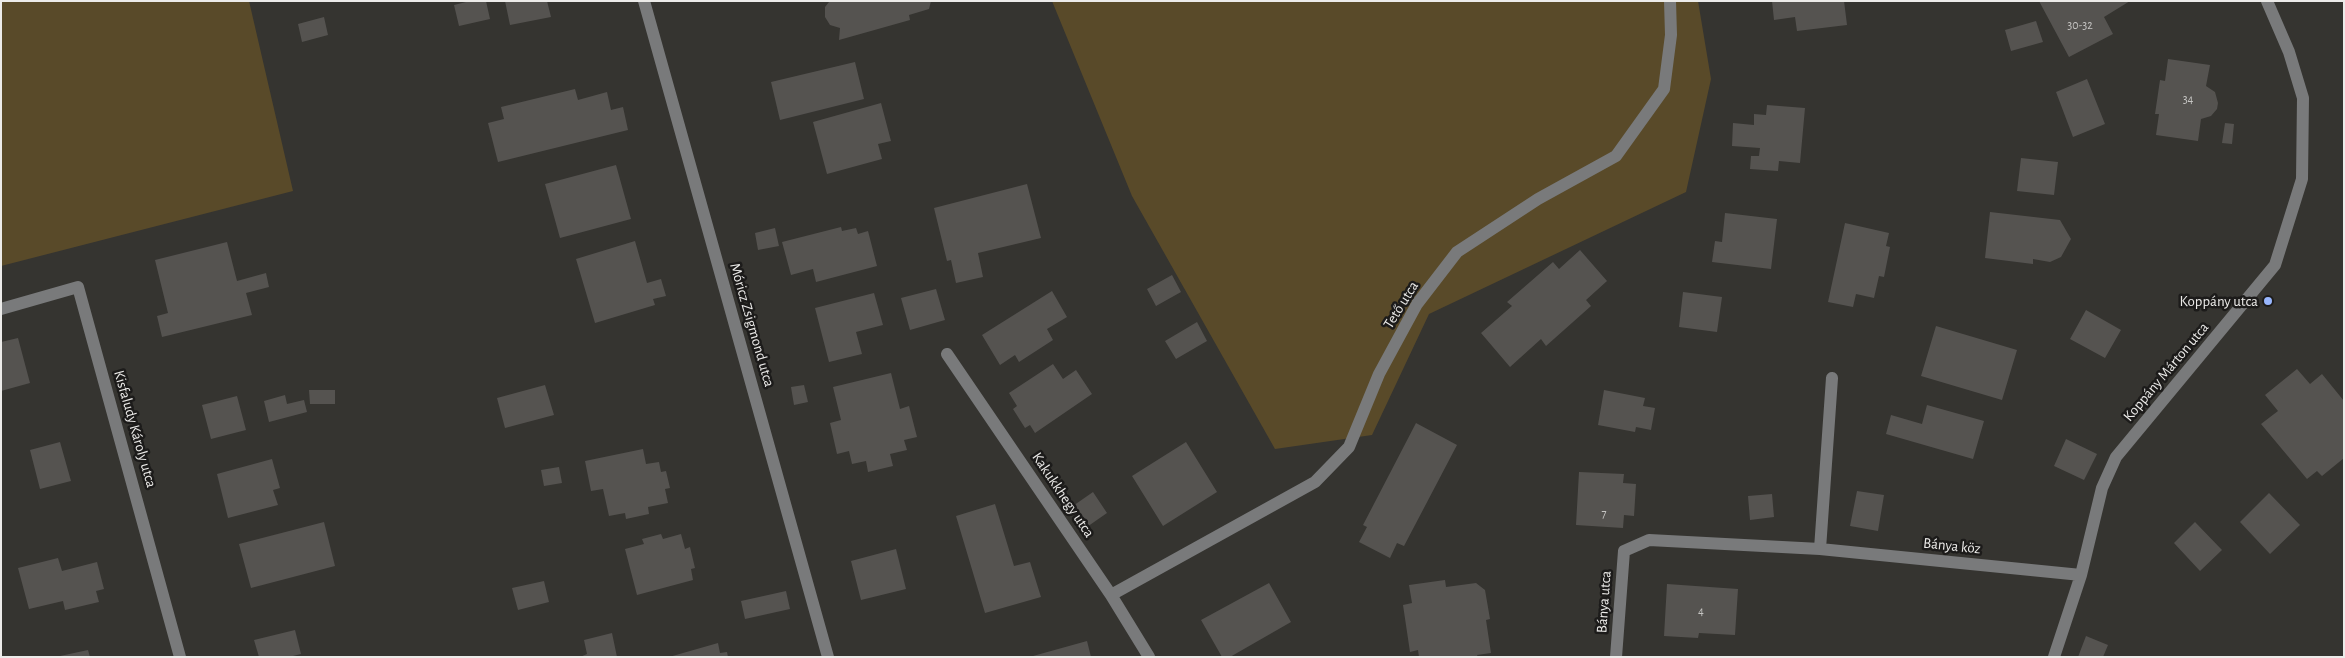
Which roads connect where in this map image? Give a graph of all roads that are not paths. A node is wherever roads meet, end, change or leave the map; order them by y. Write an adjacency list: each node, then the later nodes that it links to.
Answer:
1 (644, 1): 12 (street, Móricz Zsigmond utca)
2 (1670, 1): 10 (street, Tető utca)
3 (2267, 1): 9 (street, Koppány Márton utca)
4 (1, 309): 11 (street, Kisfaludy Károly utca)
5 (947, 354): 10 (street, Kakukkhegy utca)
6 (1832, 378): 7 (street)
7 (1820, 549): 8 (street, Bánya köz); 9 (street, Bánya köz)
8 (1624, 551): 14 (street, Bánya utca)
9 (2081, 575): 15 (street, Koppány Márton utca)
10 (1111, 594): 13 (street, Kakukkhegy utca)
11 (180, 657)
12 (828, 657)
13 (1149, 657)
14 (1616, 657)
15 (2054, 657)

